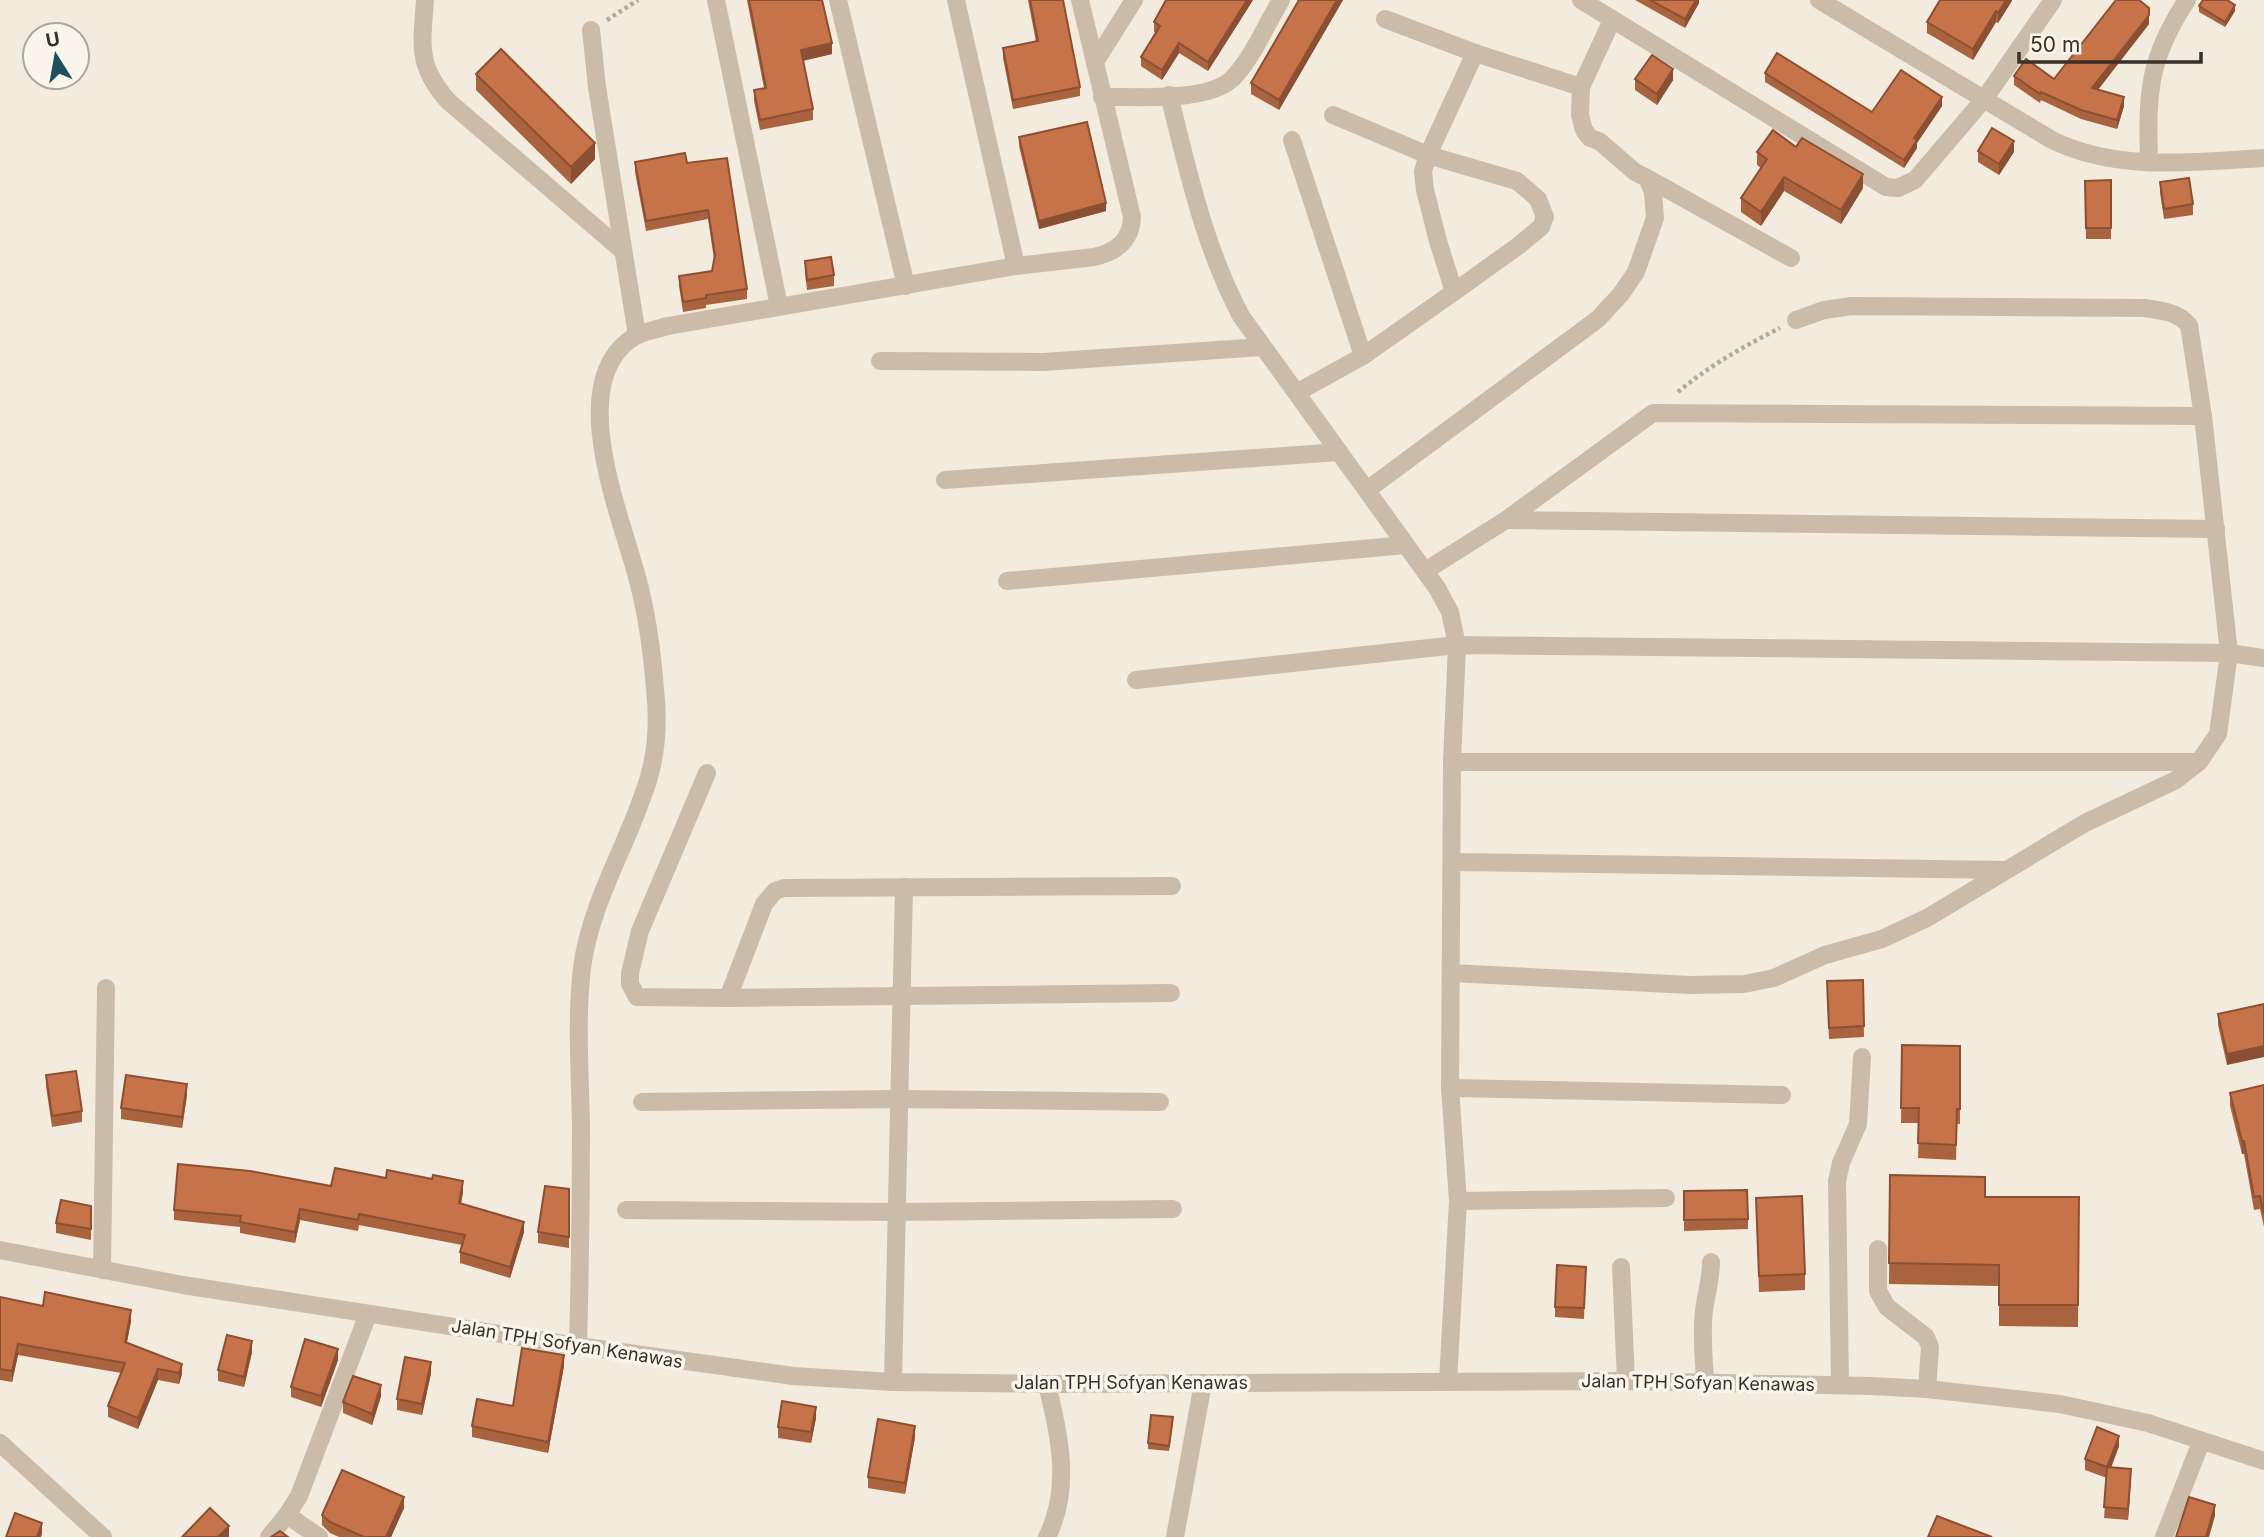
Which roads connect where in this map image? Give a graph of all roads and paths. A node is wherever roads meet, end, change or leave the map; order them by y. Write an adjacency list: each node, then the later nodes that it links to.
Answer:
1 (425, 0): 28 (street)
2 (638, 0): 15 (path)
3 (716, 0): 33 (street)
4 (838, 0): 31 (street)
5 (956, 0): 30 (street)
6 (1080, 0): 17 (street)
7 (1134, 0): 17 (street)
8 (1281, 0): 19 (street)
9 (1582, 0): 14 (street)
10 (1819, 0): 21 (street)
11 (2052, 0): 21 (street)
12 (2187, 0): 26 (street)
13 (1385, 19): 16 (street)
14 (1612, 20): 18 (street); 21 (street)
15 (591, 30): 28 (street)
16 (1475, 53): 18 (street); 24 (street)
17 (1095, 62): 20 (street)
18 (1581, 87): 27 (street)
19 (1169, 95): 20 (street); 36 (street)
20 (1102, 97): 30 (street)
21 (1985, 98): 26 (street)
22 (1333, 116): 24 (street)
23 (1292, 140): 37 (street)
24 (1428, 155): 32 (street); 32 (street)
25 (2264, 158): 26 (street)
26 (2149, 162)
27 (1647, 178): 29 (street); 44 (street)
28 (623, 251): 35 (street)
29 (1791, 258)
30 (1016, 266): 31 (street)
31 (906, 286): 33 (street)
32 (1454, 292): 37 (street)
33 (779, 306): 35 (street)
34 (1796, 320): 40 (path); 41 (street)
35 (637, 335): 83 (street)
36 (1262, 347): 38 (street); 39 (street)
37 (1363, 356): 39 (street)
38 (880, 361)
39 (1298, 392): 42 (street)
40 (1653, 413): 41 (street); 45 (street)
41 (2203, 416): 46 (street)
42 (1339, 452): 43 (street); 44 (street)
43 (945, 480)
44 (1367, 490): 47 (street)
45 (1506, 520): 46 (street); 48 (street)
46 (2216, 529): 51 (street)
47 (1406, 545): 48 (street); 49 (street)
48 (1425, 571): 50 (street)
49 (1007, 581)
50 (1457, 645): 51 (street); 53 (street); 54 (street)
51 (2229, 653): 52 (street); 55 (street)
52 (2264, 658)
53 (1136, 680)
54 (1452, 762): 55 (street); 57 (street)
55 (2199, 762): 58 (street)
56 (707, 773): 65 (street)
57 (1452, 862): 58 (street); 61 (street)
58 (2005, 870): 61 (street)
59 (1172, 886): 60 (street)
60 (904, 887): 64 (street); 65 (street)
61 (1451, 973): 67 (street)
62 (106, 988): 81 (street)
63 (1171, 993): 64 (street)
64 (900, 995): 65 (street); 69 (street)
65 (728, 998)
66 (1862, 1057): 90 (street)
67 (1450, 1088): 68 (street); 73 (street)
68 (1782, 1095)
69 (898, 1099): 70 (street); 71 (street); 76 (street)
70 (642, 1102)
71 (1160, 1102)
72 (1666, 1198): 73 (street)
73 (1458, 1201): 86 (street)
74 (1173, 1209): 76 (street)
75 (626, 1210): 76 (street)
76 (896, 1212): 85 (street)
77 (1878, 1249): 91 (street)
78 (0, 1250): 81 (street, Jalan TPH Sofyan Kenawas)
79 (1711, 1262): 87 (street)
80 (1621, 1267): 84 (street)
81 (103, 1270): 82 (street, Jalan TPH Sofyan Kenawas)
82 (368, 1314): 83 (street, Jalan TPH Sofyan Kenawas); 95 (street)
83 (578, 1346): 85 (street, Jalan TPH Sofyan Kenawas)
84 (1626, 1381): 86 (street, Jalan TPH Sofyan Kenawas); 87 (street, Jalan TPH Sofyan Kenawas)
85 (893, 1382): 89 (street, Jalan TPH Sofyan Kenawas)
86 (1448, 1382): 88 (street, Jalan TPH Sofyan Kenawas)
87 (1705, 1382): 90 (street, Jalan TPH Sofyan Kenawas)
88 (1203, 1383): 89 (street, Jalan TPH Sofyan Kenawas); 100 (street)
89 (1047, 1384): 99 (street)
90 (1840, 1385): 91 (street, Jalan TPH Sofyan Kenawas)
91 (1927, 1389): 92 (street, Jalan TPH Sofyan Kenawas)
92 (2201, 1442): 94 (street, Jalan TPH Sofyan Kenawas); 101 (street)
93 (0, 1443): 96 (street)
94 (2264, 1461)
95 (287, 1515): 97 (street); 98 (street)
96 (103, 1537)
97 (269, 1537)
98 (319, 1537)
99 (1047, 1537)
100 (1175, 1537)
101 (2164, 1537)

